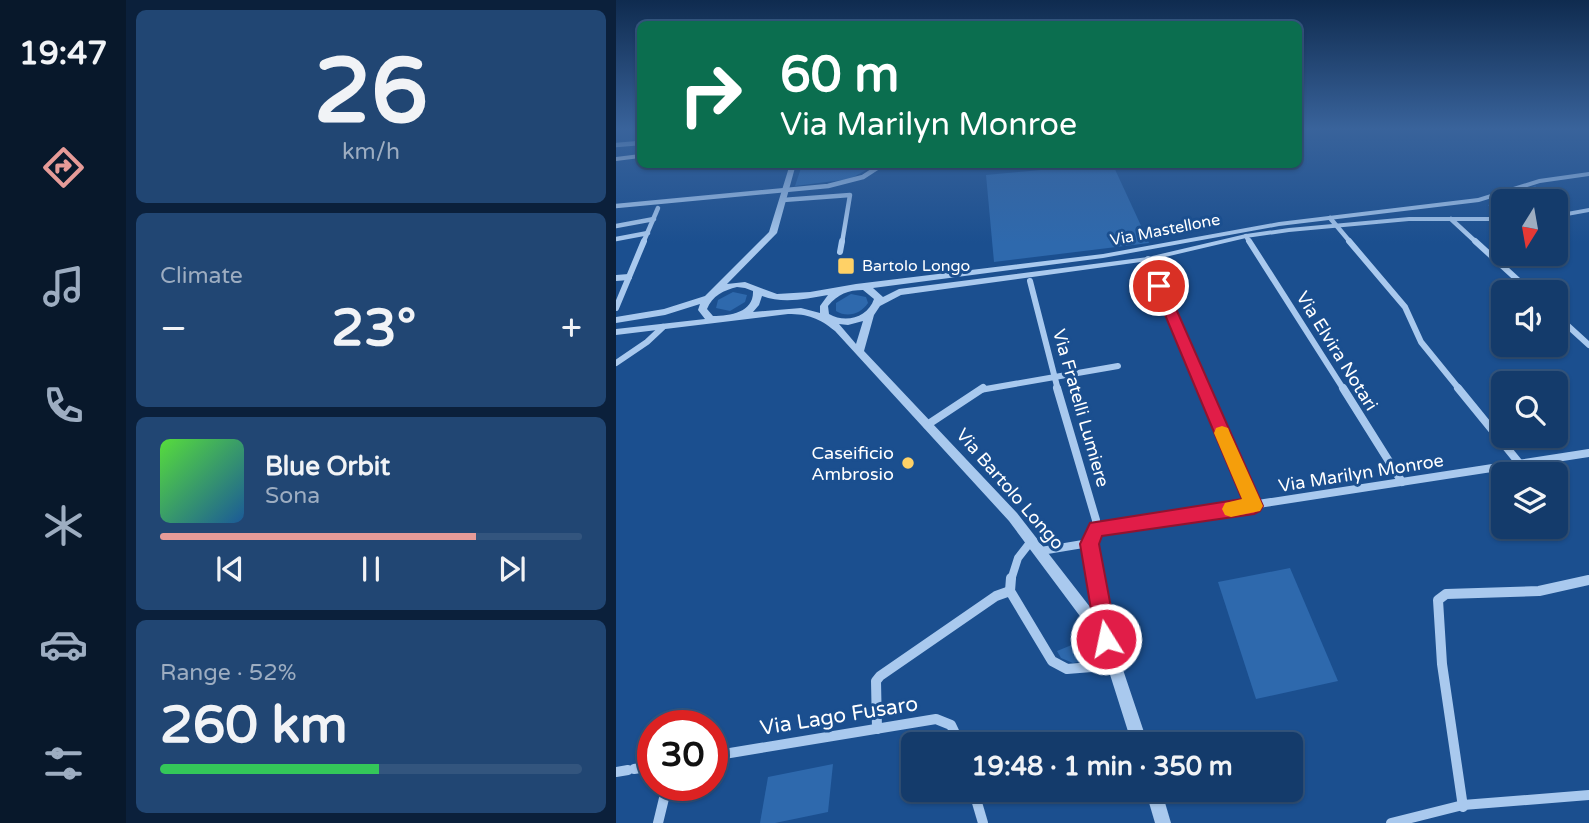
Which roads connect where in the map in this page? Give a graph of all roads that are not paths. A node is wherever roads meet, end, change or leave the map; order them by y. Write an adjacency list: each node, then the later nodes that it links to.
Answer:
1 (792, 168): 4 (street)
2 (878, 168): 4 (street)
3 (1589, 174): 5 (street, Via Mastellone)
4 (784, 195): 6 (street); 19 (street); 20 (street)
5 (1479, 200): 9 (street, Via Mastellone); 14 (street, Via Mastellone)
6 (616, 206)
7 (658, 208): 11 (street)
8 (1587, 213): 10 (street)
9 (1491, 214)
10 (1568, 215)
11 (654, 219): 15 (street); 16 (street)
12 (1451, 219): 13 (street, Via Mastellone); 14 (street, Via Mastellone); 24 (street)
13 (1491, 219)
14 (1333, 222): 17 (street, Via Mastellone); 26 (street, Via Mastellone); 48 (street)
15 (616, 226)
16 (648, 233): 18 (street); 22 (street)
17 (1246, 236): 21 (street, Via Mastellone); 51 (street, Via Elvira Notari)
18 (616, 239)
19 (840, 252)
20 (754, 254): 27 (street); 30 (street)
21 (1148, 259): 31 (street, Via Mastellone); 52 (street)
22 (629, 276): 23 (street); 29 (street)
23 (616, 278)
24 (1518, 280)
25 (1030, 281): 45 (street, Via Fratelli Lumiere)
26 (856, 287): 28 (street); 31 (street)
27 (755, 289): 28 (street); 30 (street); 34 (street)
28 (844, 290): 35 (street)
29 (618, 296): 32 (street)
30 (708, 298): 36 (street); 37 (street)
31 (878, 304): 33 (street)
32 (616, 308)
33 (870, 313): 35 (street); 42 (street)
34 (738, 316): 35 (street); 37 (street)
35 (829, 318): 42 (street, Via Bartolo Longo)
36 (616, 320)
37 (719, 320): 39 (street)
38 (1568, 326): 41 (street)
39 (663, 327): 40 (street); 43 (street)
40 (616, 332)
41 (1589, 345)
42 (859, 351): 46 (street, Via Bartolo Longo)
43 (616, 363)
44 (1118, 366): 45 (street)
45 (1054, 376): 46 (street); 53 (street, Via Fratelli Lumiere)
46 (928, 425): 54 (street, Via Bartolo Longo)
47 (1589, 453): 49 (street, Via Marilyn Monroe)
48 (1518, 462)
49 (1533, 462)
50 (1491, 468): 51 (street, Via Marilyn Monroe)
51 (1402, 482): 52 (street, Via Marilyn Monroe)
52 (1254, 506): 53 (street, Via Marilyn Monroe)
53 (1096, 529): 55 (street)
54 (1032, 540): 56 (street, Via Bartolo Longo); 58 (street)
55 (1089, 544): 56 (street); 59 (street)
56 (1041, 551): 59 (street, Via Bartolo Longo)
57 (1589, 580): 69 (street)
58 (1010, 591): 60 (street); 61 (street)
59 (1106, 639): 60 (street, Via Bartolo Longo)
60 (1116, 664): 63 (street, Via Bartolo Longo)
61 (877, 729): 62 (street, Via Lago Fusaro); 64 (street, Via Lago Fusaro)
62 (954, 732)
63 (1136, 732)
64 (728, 753)
65 (1589, 796): 69 (street)
66 (663, 801): 70 (street)
67 (977, 802): 71 (street)
68 (1157, 802): 72 (street)
69 (1462, 807): 73 (street)
70 (658, 823)
71 (984, 823)
72 (1163, 823)
73 (1391, 823)

